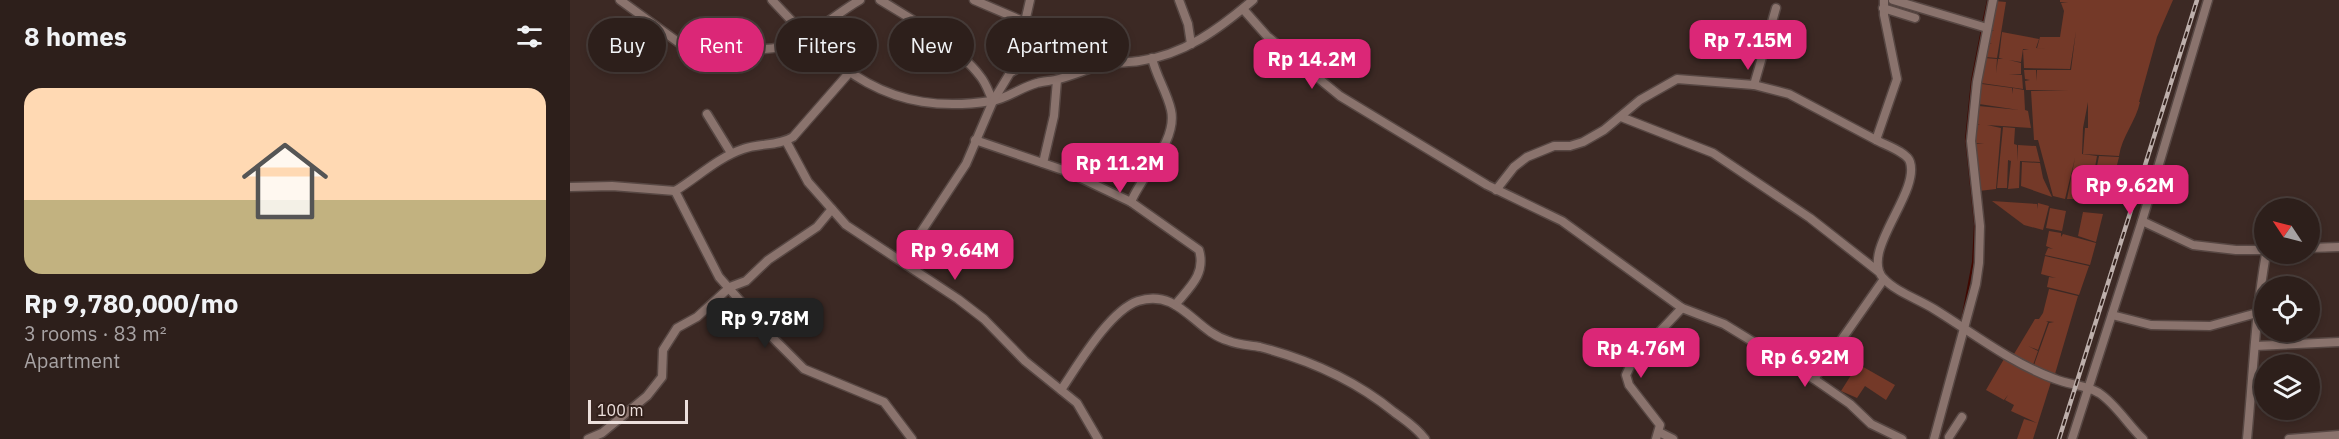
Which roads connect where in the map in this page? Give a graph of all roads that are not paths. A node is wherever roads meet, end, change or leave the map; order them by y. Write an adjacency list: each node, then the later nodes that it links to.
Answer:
1 (620, 0): 22 (street)
2 (772, 0): 15 (street)
3 (860, 0): 16 (street)
4 (880, 0): 30 (street)
5 (974, 0): 17 (street)
6 (1030, 0): 18 (street)
7 (1179, 0): 21 (street)
8 (1253, 0): 14 (street)
9 (1893, 0): 20 (street)
10 (1993, 0): 20 (street)
11 (2208, 0): 43 (street)
12 (1884, 4): 19 (street); 34 (street)
13 (1776, 8): 29 (street)
14 (1243, 9): 21 (street); 39 (street)
15 (788, 18)
16 (832, 18)
17 (1016, 18)
18 (1026, 18)
19 (1916, 18)
20 (1984, 27): 54 (street)
21 (1191, 44): 23 (street)
22 (776, 48)
23 (1152, 58): 24 (street); 41 (street)
24 (1129, 62)
25 (1013, 72): 30 (street)
26 (1082, 72): 28 (street)
27 (849, 73): 30 (street); 35 (street)
28 (1058, 80): 30 (street); 37 (street)
29 (1754, 85): 32 (street); 34 (street)
30 (993, 101): 33 (street)
31 (707, 114): 36 (street)
32 (1621, 117): 39 (street); 48 (street)
33 (975, 140): 37 (street); 47 (street)
34 (1876, 140): 48 (street)
35 (786, 141): 36 (street); 42 (street)
36 (731, 153): 40 (street)
37 (1043, 162): 41 (street)
38 (570, 187): 40 (street)
39 (1496, 190): 51 (street)
40 (675, 191): 49 (street)
41 (1131, 202): 50 (street)
42 (832, 209): 47 (street); 49 (street)
43 (2142, 221): 46 (street); 53 (street)
44 (2339, 247): 45 (street)
45 (2320, 248)
46 (2254, 251)
47 (902, 261): 60 (street)
48 (1882, 275): 54 (street); 58 (street)
49 (730, 287): 66 (street); 67 (street)
50 (1175, 304): 60 (street); 69 (street)
51 (1682, 308): 58 (street); 62 (street)
52 (2254, 314): 53 (street)
53 (2112, 315): 59 (street)
54 (1964, 327): 59 (street); 63 (street)
55 (2255, 342): 57 (street)
56 (2339, 342): 57 (street)
57 (2255, 345): 74 (street)
58 (1814, 379): 71 (street)
59 (2090, 388): 72 (street); 73 (street)
60 (1061, 390): 68 (street)
61 (1962, 417): 65 (street)
62 (1657, 435): 70 (street)
63 (1935, 435): 65 (street)
64 (2339, 435): 75 (street)
65 (1951, 438)
66 (588, 439)
67 (912, 439)
68 (1098, 439)
69 (1425, 439)
70 (1673, 439)
71 (1902, 439)
72 (2072, 439)
73 (2143, 439)
74 (2247, 439)
75 (2289, 439)

